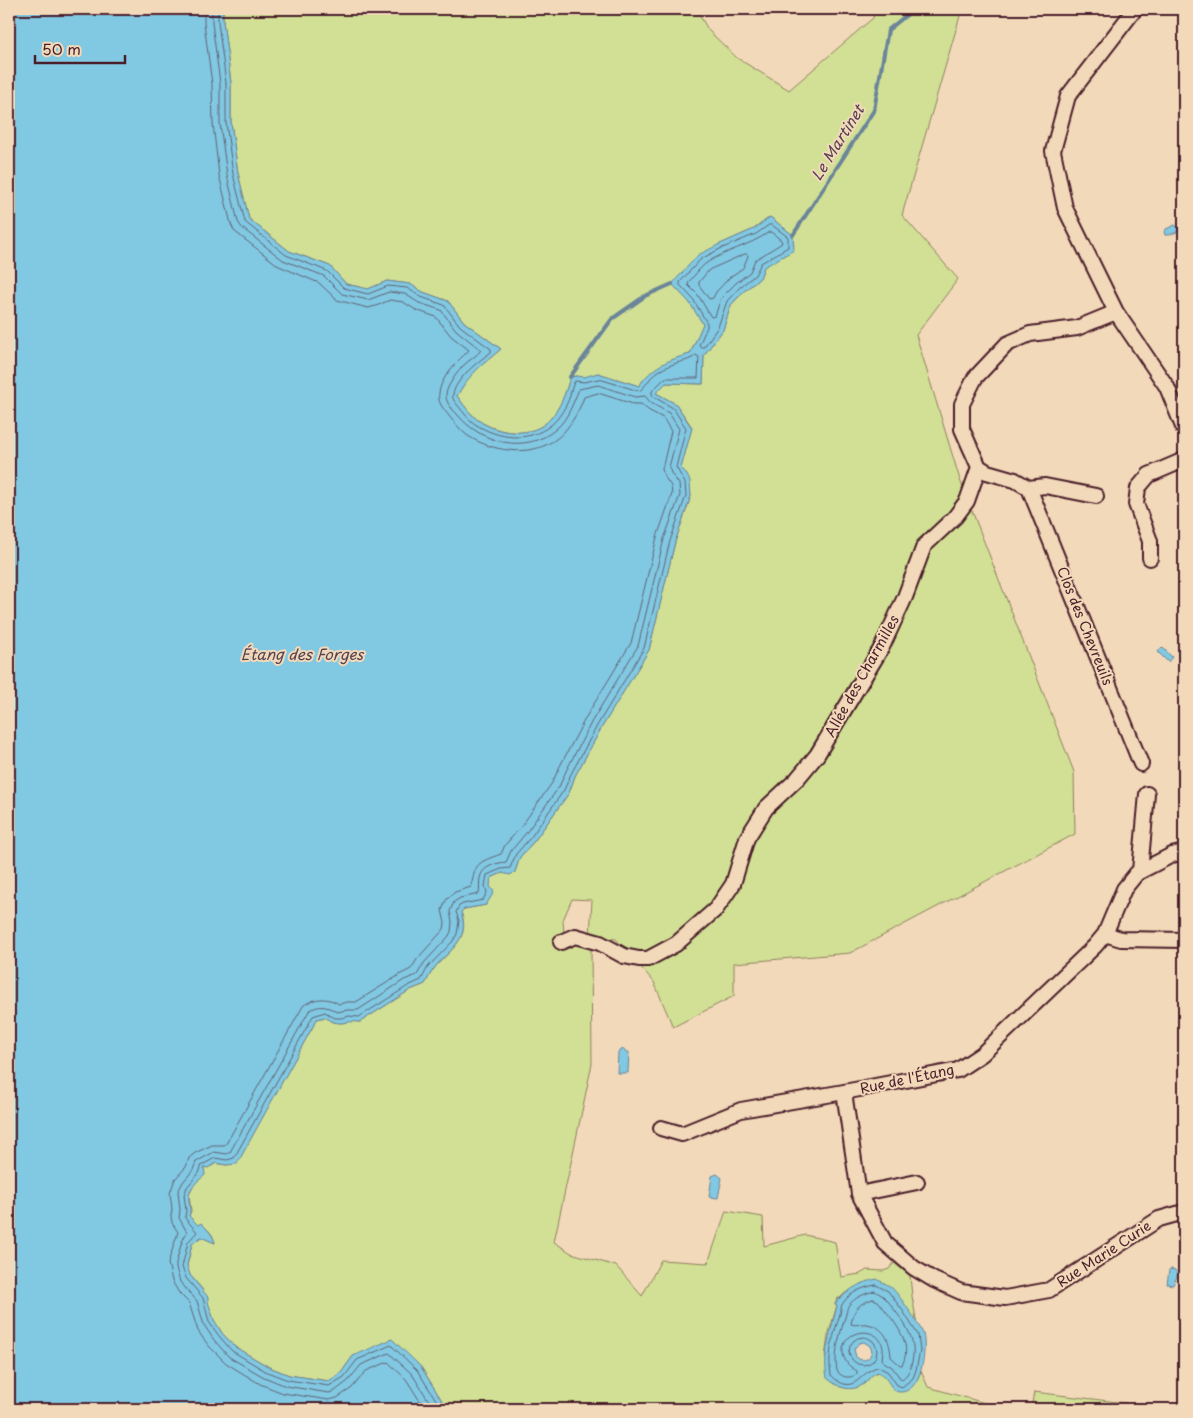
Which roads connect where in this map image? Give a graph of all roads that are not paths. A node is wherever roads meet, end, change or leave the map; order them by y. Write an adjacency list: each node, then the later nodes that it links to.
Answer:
1 (1135, 9): 2 (street)
2 (1116, 312): 3 (street); 5 (street)
3 (1184, 429)
4 (1184, 460): 8 (street)
5 (979, 467): 6 (street); 15 (street, Allée des Charmilles)
6 (1029, 488): 7 (street); 9 (street, Clos des Chevreuils)
7 (1096, 496)
8 (1150, 558)
9 (1141, 764)
10 (1147, 794): 12 (street)
11 (1184, 852): 12 (street, Rue de l'Étang)
12 (1140, 871): 13 (street, Rue de l'Étang)
13 (1105, 934): 14 (street); 16 (street, Rue de l'Étang)
14 (1184, 940)
15 (561, 942)
16 (844, 1092): 17 (street, Rue de l'Étang); 19 (street, Rue Marie Curie)
17 (661, 1128)
18 (918, 1182): 19 (street)
19 (859, 1194): 20 (street, Rue Marie Curie)
20 (1184, 1212)

